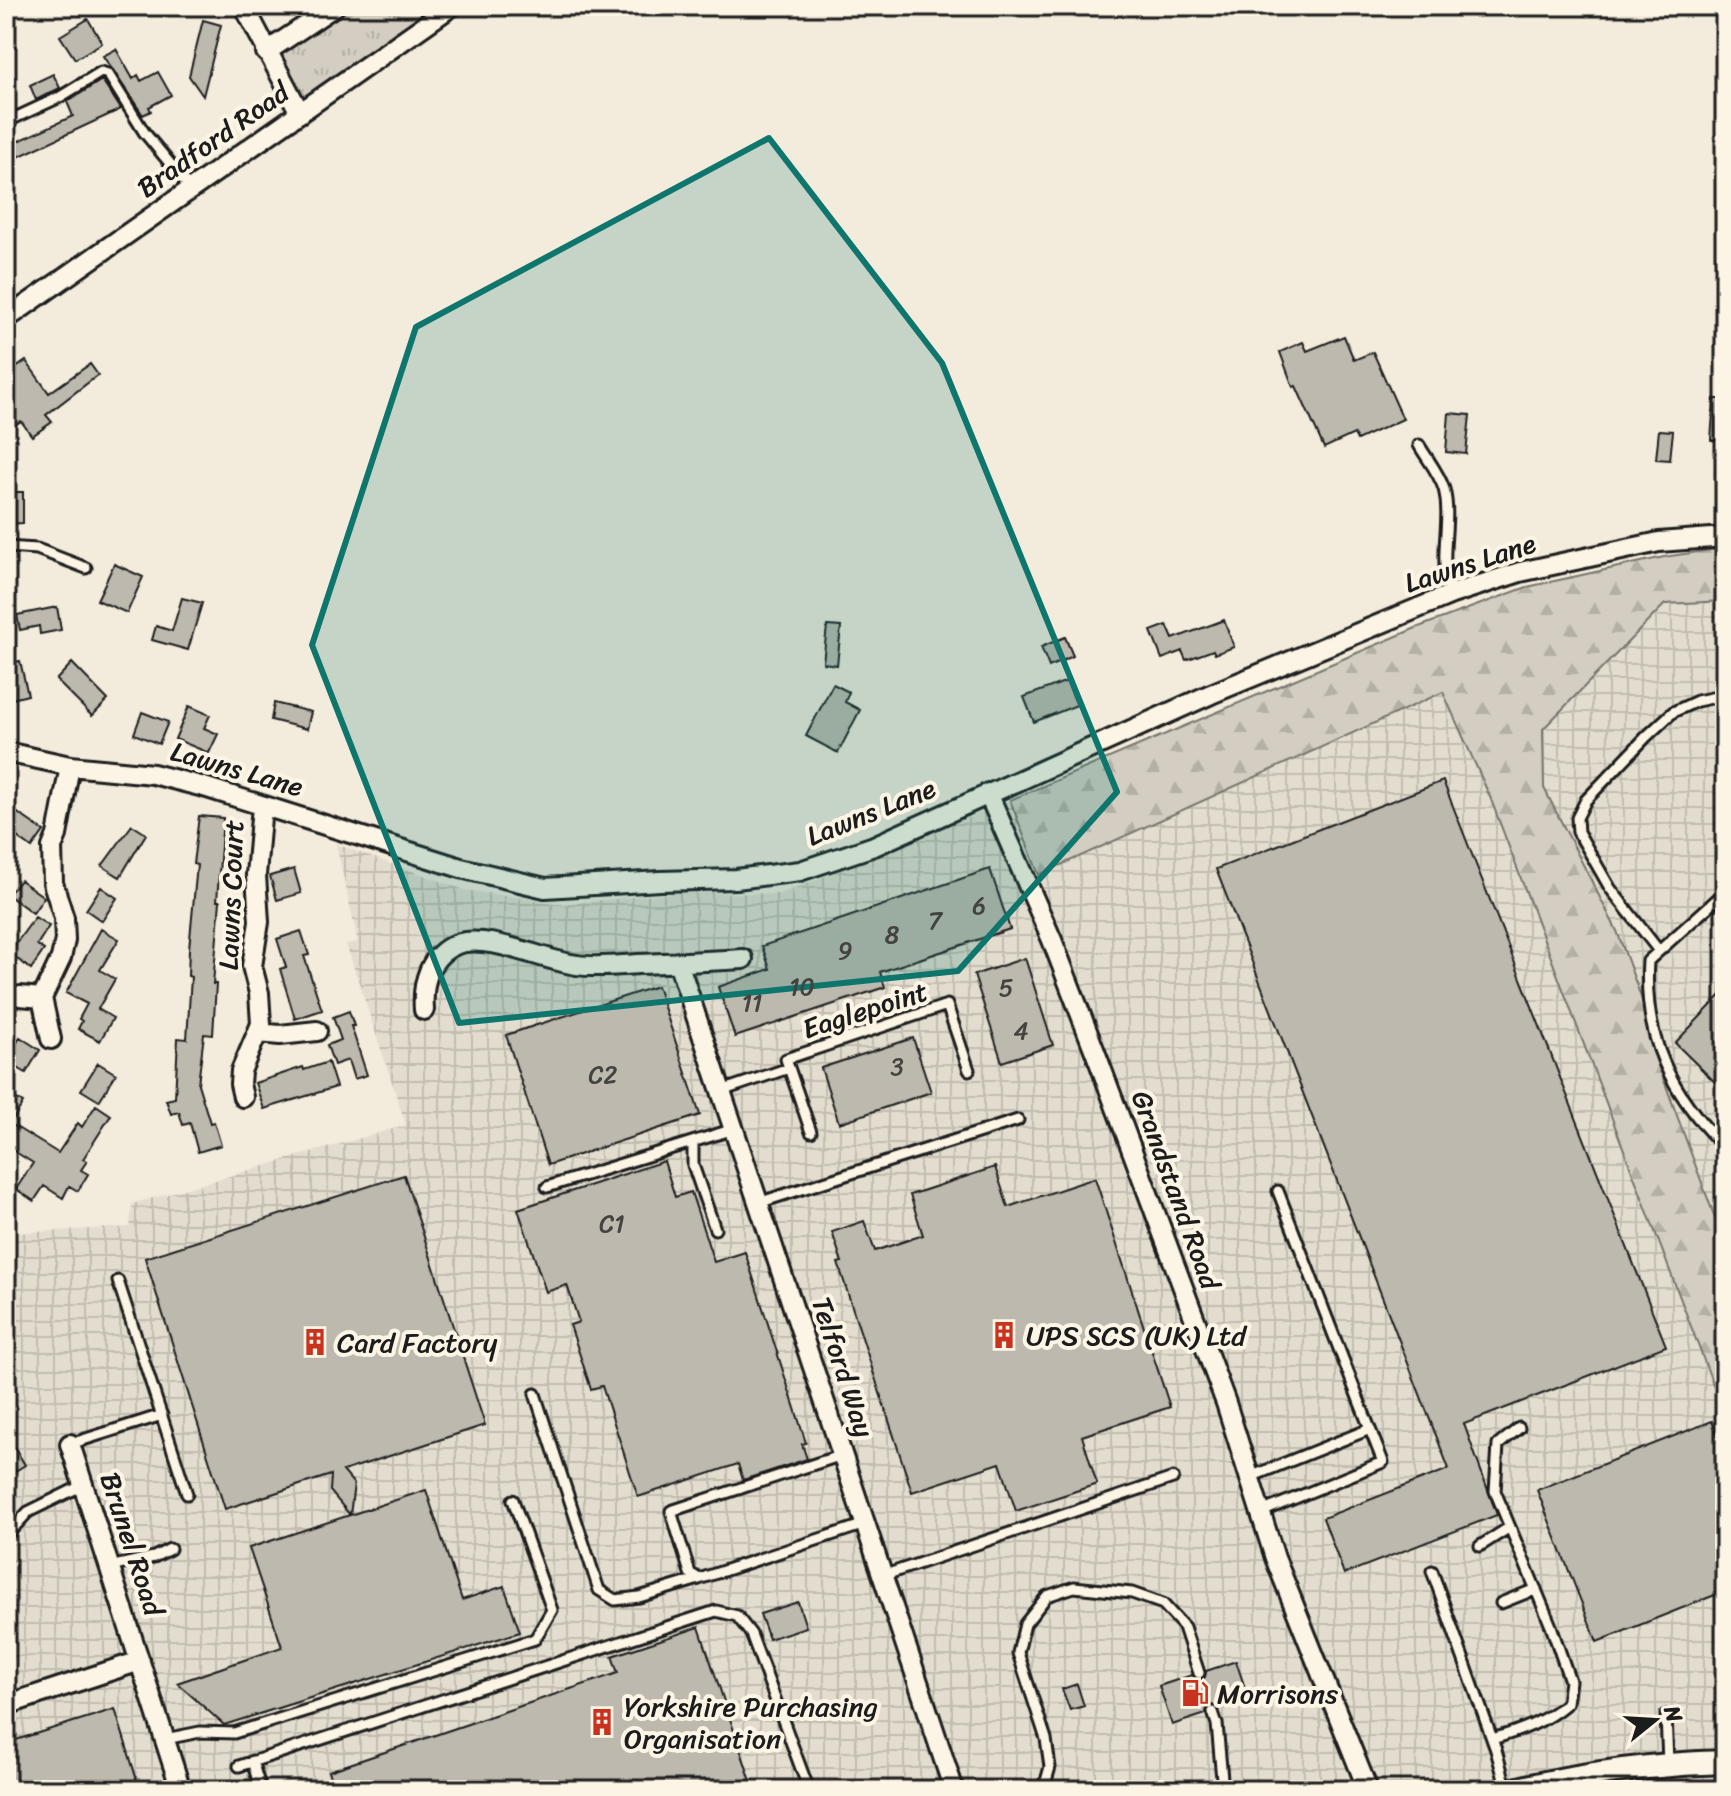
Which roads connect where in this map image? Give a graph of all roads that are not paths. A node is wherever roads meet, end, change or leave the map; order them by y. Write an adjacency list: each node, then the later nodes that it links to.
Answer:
1 (244, 6): 4 (street)
2 (335, 6): 4 (street)
3 (452, 6): 5 (street, Bradford Road)
4 (266, 52): 5 (street)
5 (300, 113): 7 (street, Bradford Road)
6 (6, 122): 7 (lane)
7 (191, 189): 8 (street, Bradford Road)
8 (6, 319)
9 (1419, 445): 13 (lane)
10 (1725, 537): 13 (street, Lawns Lane)
11 (6, 547): 12 (lane)
12 (86, 568)
13 (1452, 594): 17 (street, Lawns Lane)
14 (1725, 698): 20 (lane)
15 (6, 752): 16 (street, Lawns Lane)
16 (70, 766): 18 (street, Lawns Lane); 24 (street)
17 (988, 793): 18 (street, Lawns Lane); 49 (street, Grandstand Road)
18 (262, 806): 27 (street, Lawns Court)
19 (1725, 892): 20 (lane)
20 (1659, 951): 37 (lane)
21 (743, 959): 22 (street)
22 (678, 962): 25 (street); 31 (street, Telford Way)
23 (20, 996): 24 (street)
24 (42, 998): 28 (street)
25 (424, 1010)
26 (317, 1031): 27 (street)
27 (258, 1033): 32 (street, Lawns Court)
28 (51, 1039)
29 (789, 1068): 30 (lane, Eaglepoint); 31 (lane, Eaglepoint); 35 (lane, Eaglepoint)
30 (969, 1070)
31 (721, 1091): 34 (street, Telford Way)
32 (243, 1097)
33 (1018, 1120): 40 (lane)
34 (734, 1129): 36 (lane); 40 (street, Telford Way)
35 (811, 1132)
36 (693, 1142): 38 (lane); 41 (lane)
37 (1725, 1148)
38 (547, 1187)
39 (1278, 1191): 46 (lane)
40 (758, 1203): 48 (street, Telford Way)
41 (715, 1229)
42 (118, 1281): 44 (lane)
43 (535, 1394): 63 (lane)
44 (162, 1415): 47 (lane); 52 (lane)
45 (1519, 1428): 56 (lane)
46 (1370, 1429): 49 (lane); 54 (lane)
47 (70, 1444): 51 (street, Brunel Road)
48 (842, 1455): 55 (street, Telford Way); 63 (lane)
49 (1250, 1477): 54 (street, Grandstand Road)
50 (1173, 1478): 62 (lane)
51 (83, 1485): 57 (lane); 60 (street, Brunel Road)
52 (187, 1494)
53 (513, 1500): 71 (lane)
54 (1261, 1512): 83 (street, Grandstand Road)
55 (865, 1524): 62 (street, Telford Way); 63 (lane)
56 (1510, 1527): 58 (lane); 64 (lane)
57 (6, 1536)
58 (1480, 1546)
59 (170, 1549): 60 (lane)
60 (110, 1567): 66 (street, Brunel Road)
61 (1432, 1571): 72 (lane)
62 (882, 1576): 80 (street, Telford Way)
63 (699, 1579)
64 (1536, 1589): 65 (lane); 72 (lane)
65 (1501, 1603)
66 (140, 1661): 68 (street, Brunel Road); 71 (street, Brunel Road)
67 (1199, 1673): 81 (lane)
68 (6, 1705)
69 (1213, 1712): 82 (lane)
70 (1666, 1715): 75 (lane)
71 (165, 1739): 77 (street, Brunel Road)
72 (1492, 1739): 84 (lane)
73 (252, 1761): 76 (lane); 78 (lane); 79 (lane)
74 (1725, 1762): 75 (street)
75 (1668, 1763): 85 (street)
76 (239, 1766)
77 (181, 1790)
78 (261, 1790)
79 (809, 1790)
80 (954, 1790)
81 (1037, 1790)
82 (1223, 1790)
83 (1368, 1790)
84 (1507, 1790)
85 (1514, 1790)

